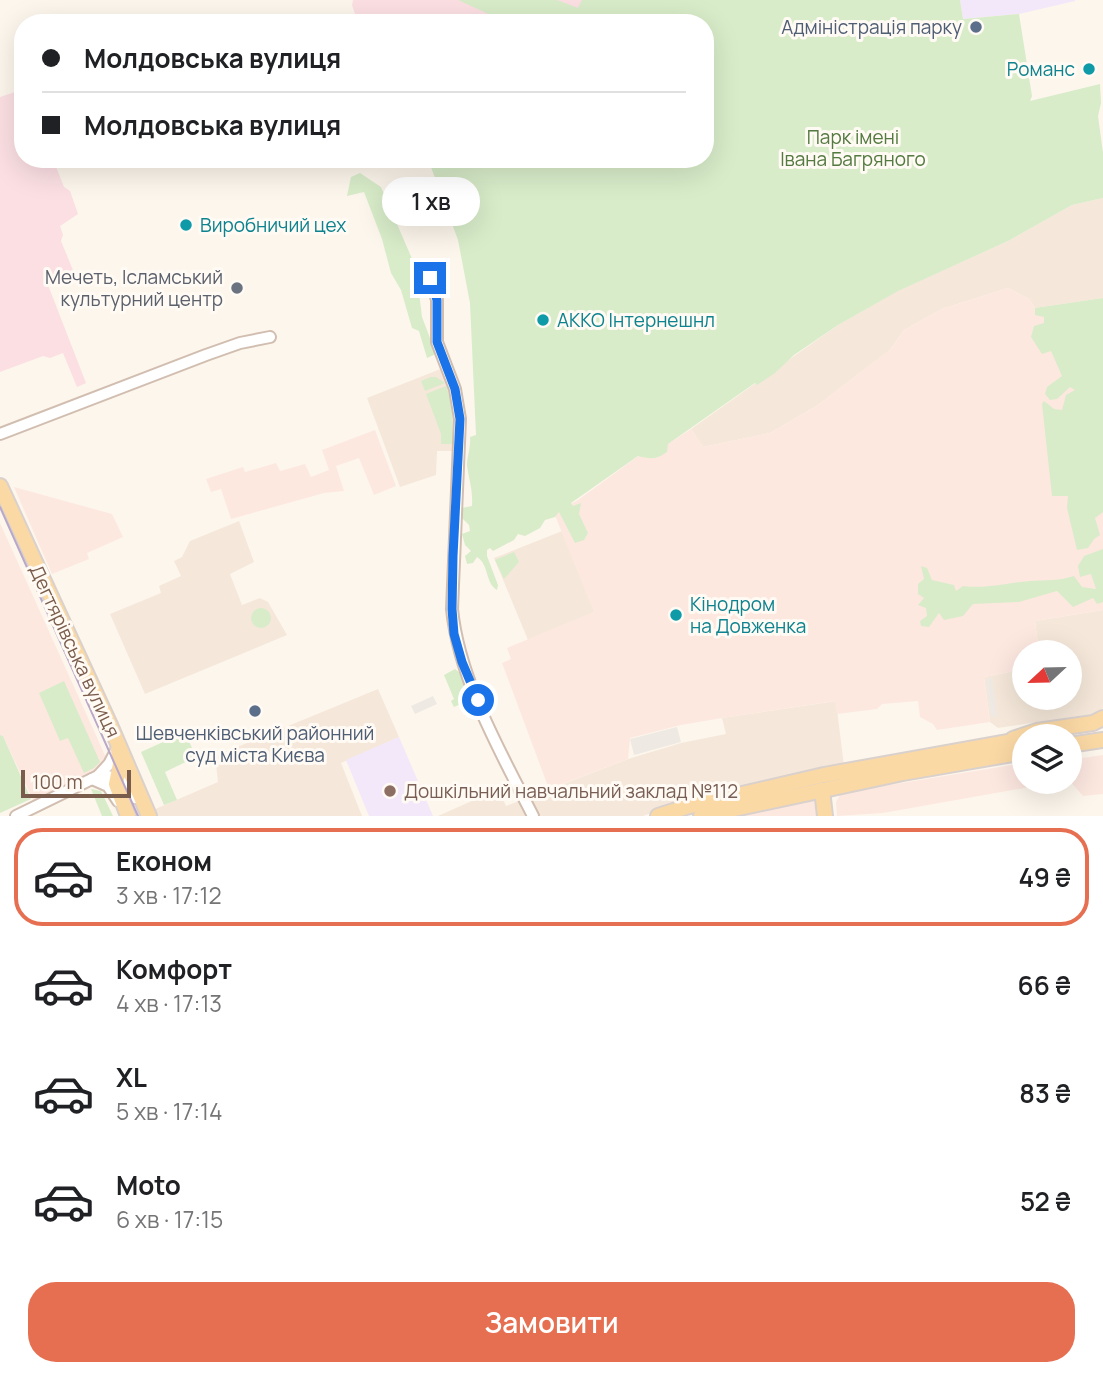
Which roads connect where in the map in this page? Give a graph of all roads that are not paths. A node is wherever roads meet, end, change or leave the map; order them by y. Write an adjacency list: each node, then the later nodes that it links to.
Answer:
1 (430, 278): 21 (street)
2 (270, 337): 3 (street)
3 (0, 435)
4 (0, 486): 12 (main road, Дегтярівська вулиця)
5 (1103, 718): 11 (main road)
6 (1103, 729): 7 (main road)
7 (1082, 735)
8 (1082, 740): 9 (main road)
9 (1103, 740)
10 (1012, 741): 11 (main road)
11 (1002, 742): 22 (main road)
12 (117, 743): 14 (street); 15 (main road); 20 (main road, Дегтярівська вулиця)
13 (1012, 754): 16 (main road)
14 (95, 778): 15 (street); 17 (street); 18 (street)
15 (116, 778): 17 (main road); 19 (street)
16 (822, 790): 23 (main road); 24 (main road)
17 (127, 815)
18 (16, 816)
19 (144, 816)
20 (149, 816)
21 (534, 816)
22 (658, 816)
23 (701, 816)
24 (825, 816)

